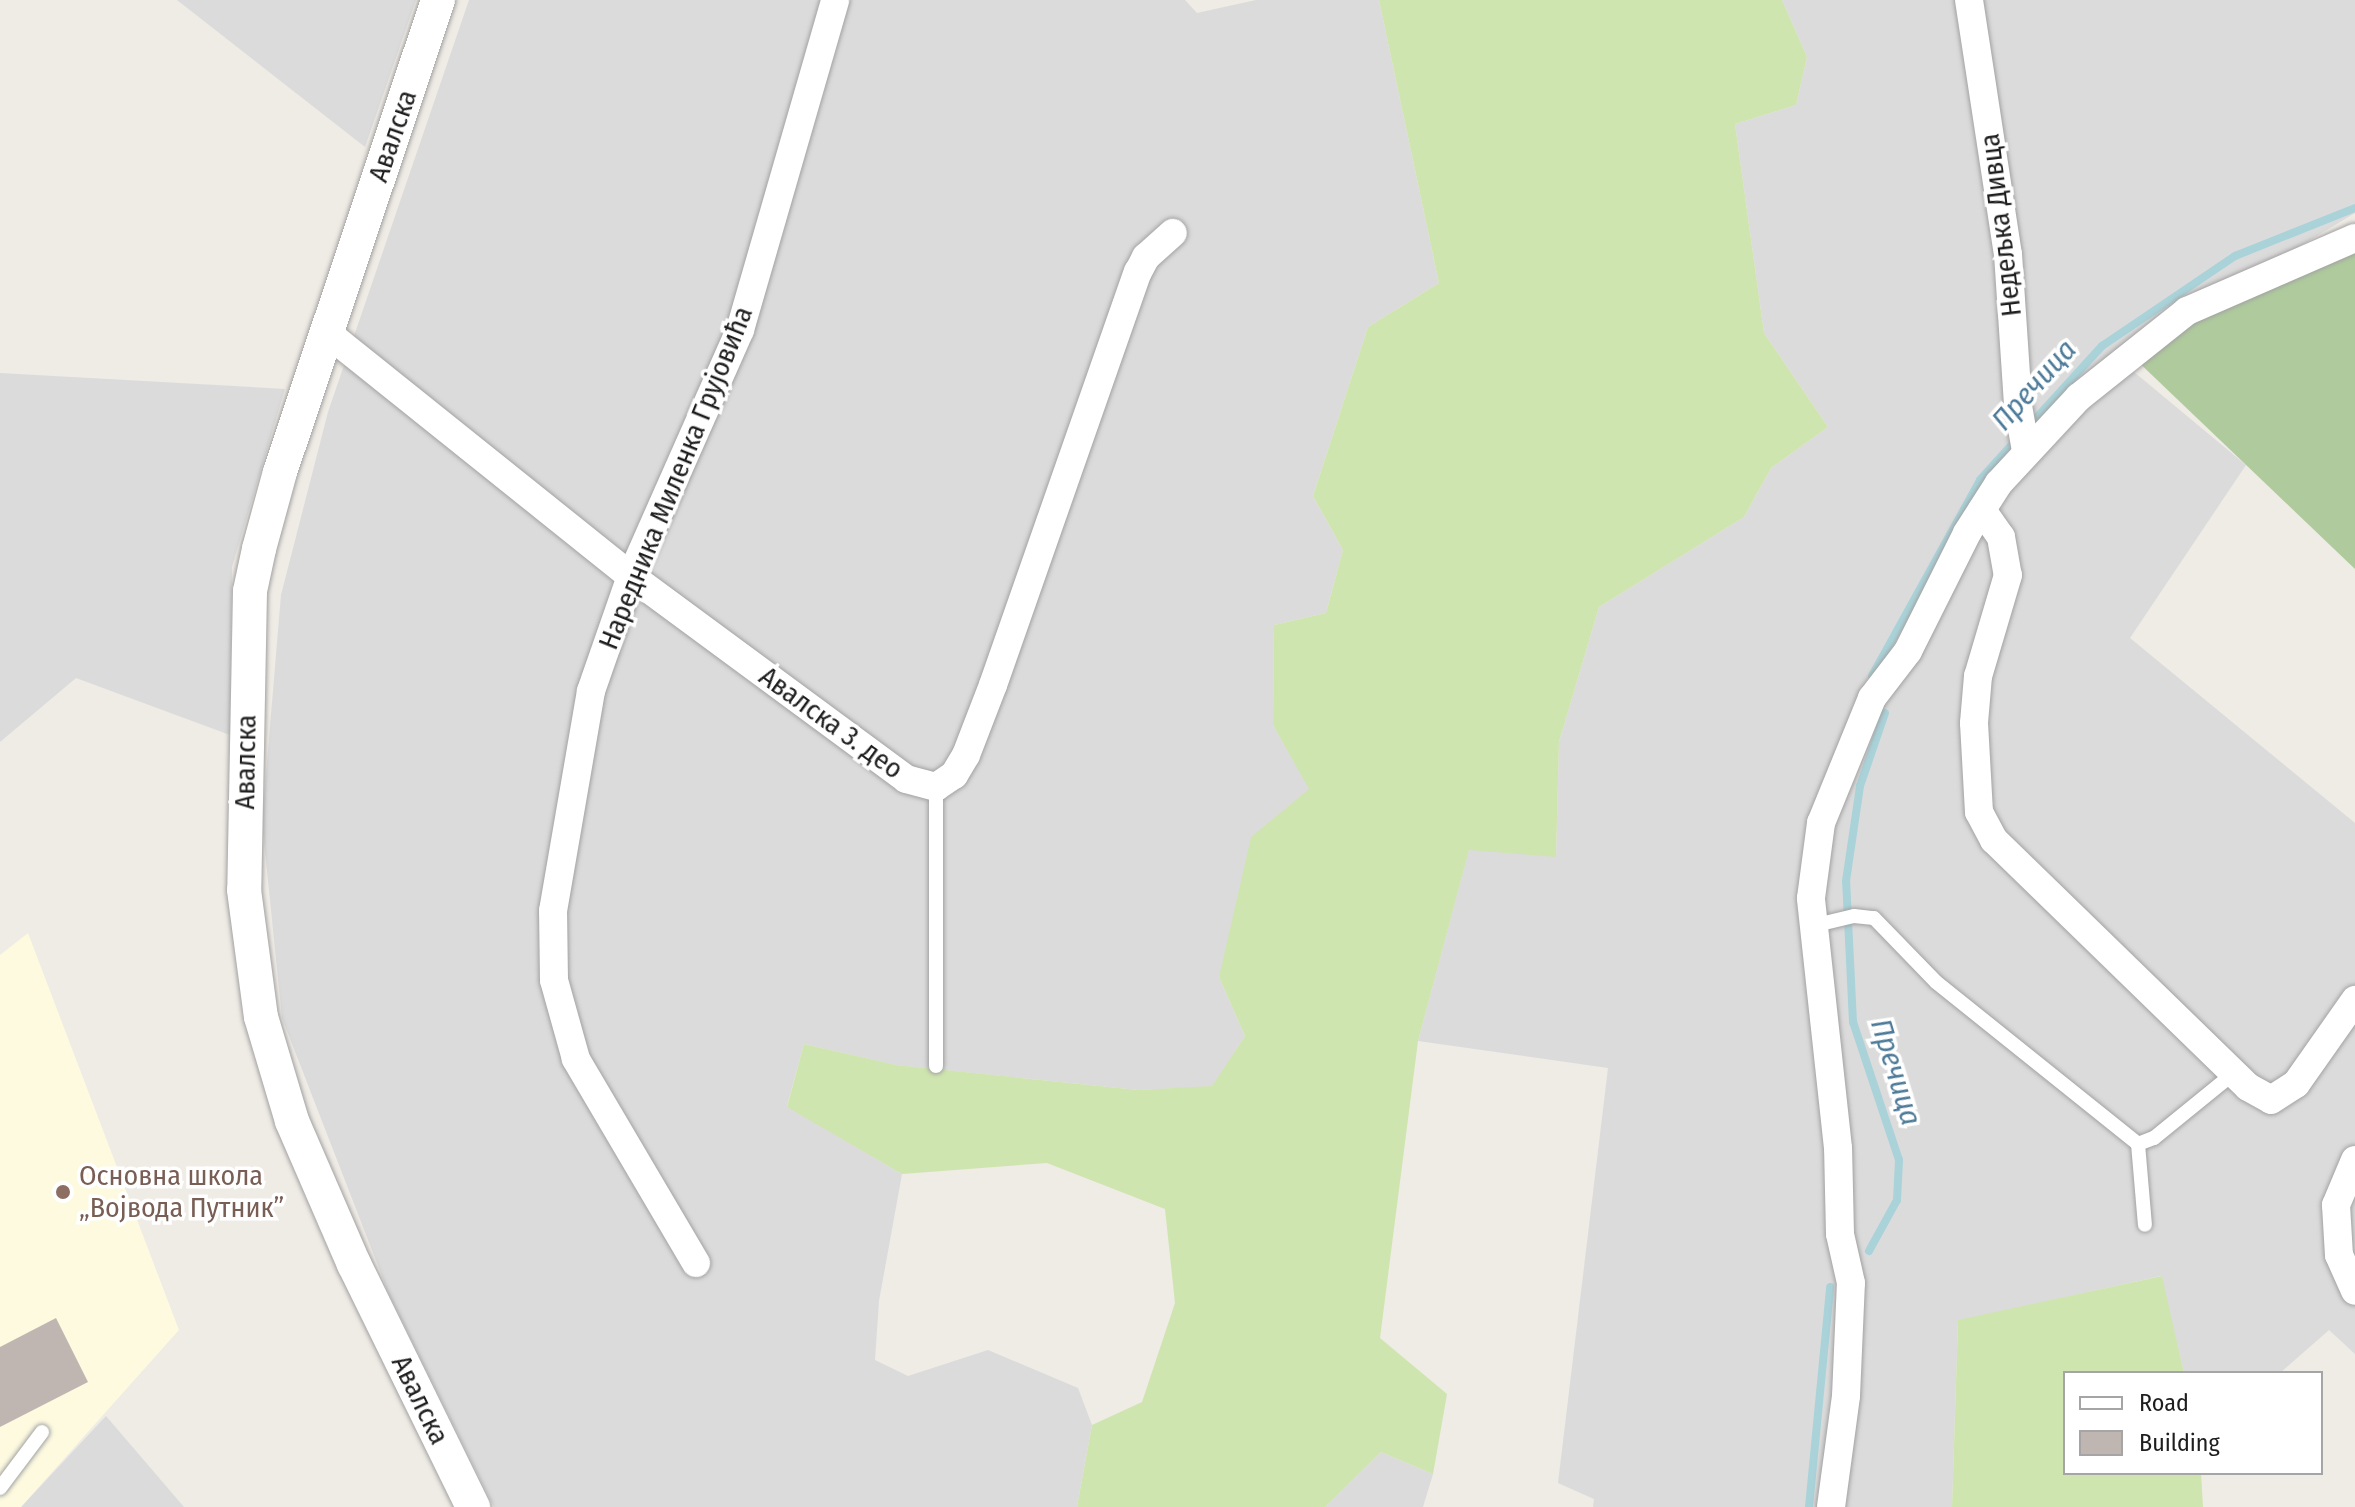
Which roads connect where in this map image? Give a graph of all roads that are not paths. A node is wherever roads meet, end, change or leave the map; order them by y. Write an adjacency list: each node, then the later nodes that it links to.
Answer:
1 (438, 0): 6 (street, Авалска)
2 (835, 0): 9 (street, Наредника Миленка Грујовића)
3 (1969, 0): 7 (street, Недељка Дивца)
4 (1173, 233): 10 (street, Авалска 3. део)
5 (2355, 238): 7 (street)
6 (326, 332): 9 (street, Авалска 3. део); 22 (street, Авалска)
7 (2026, 450): 8 (street)
8 (1982, 510): 11 (street); 14 (street)
9 (631, 576): 10 (street, Авалска 3. део); 18 (street, Наредника Миленка Грујовића)
10 (936, 787): 13 (lane)
11 (1823, 924): 15 (lane); 23 (street)
12 (2355, 1000): 14 (street)
13 (936, 1066)
14 (2234, 1073): 15 (lane)
15 (2138, 1144): 17 (lane)
16 (2355, 1160): 19 (street)
17 (2145, 1225)
18 (696, 1263)
19 (2355, 1291)
20 (42, 1432): 21 (lane)
21 (0, 1488)
22 (473, 1507)
23 (1831, 1507)

